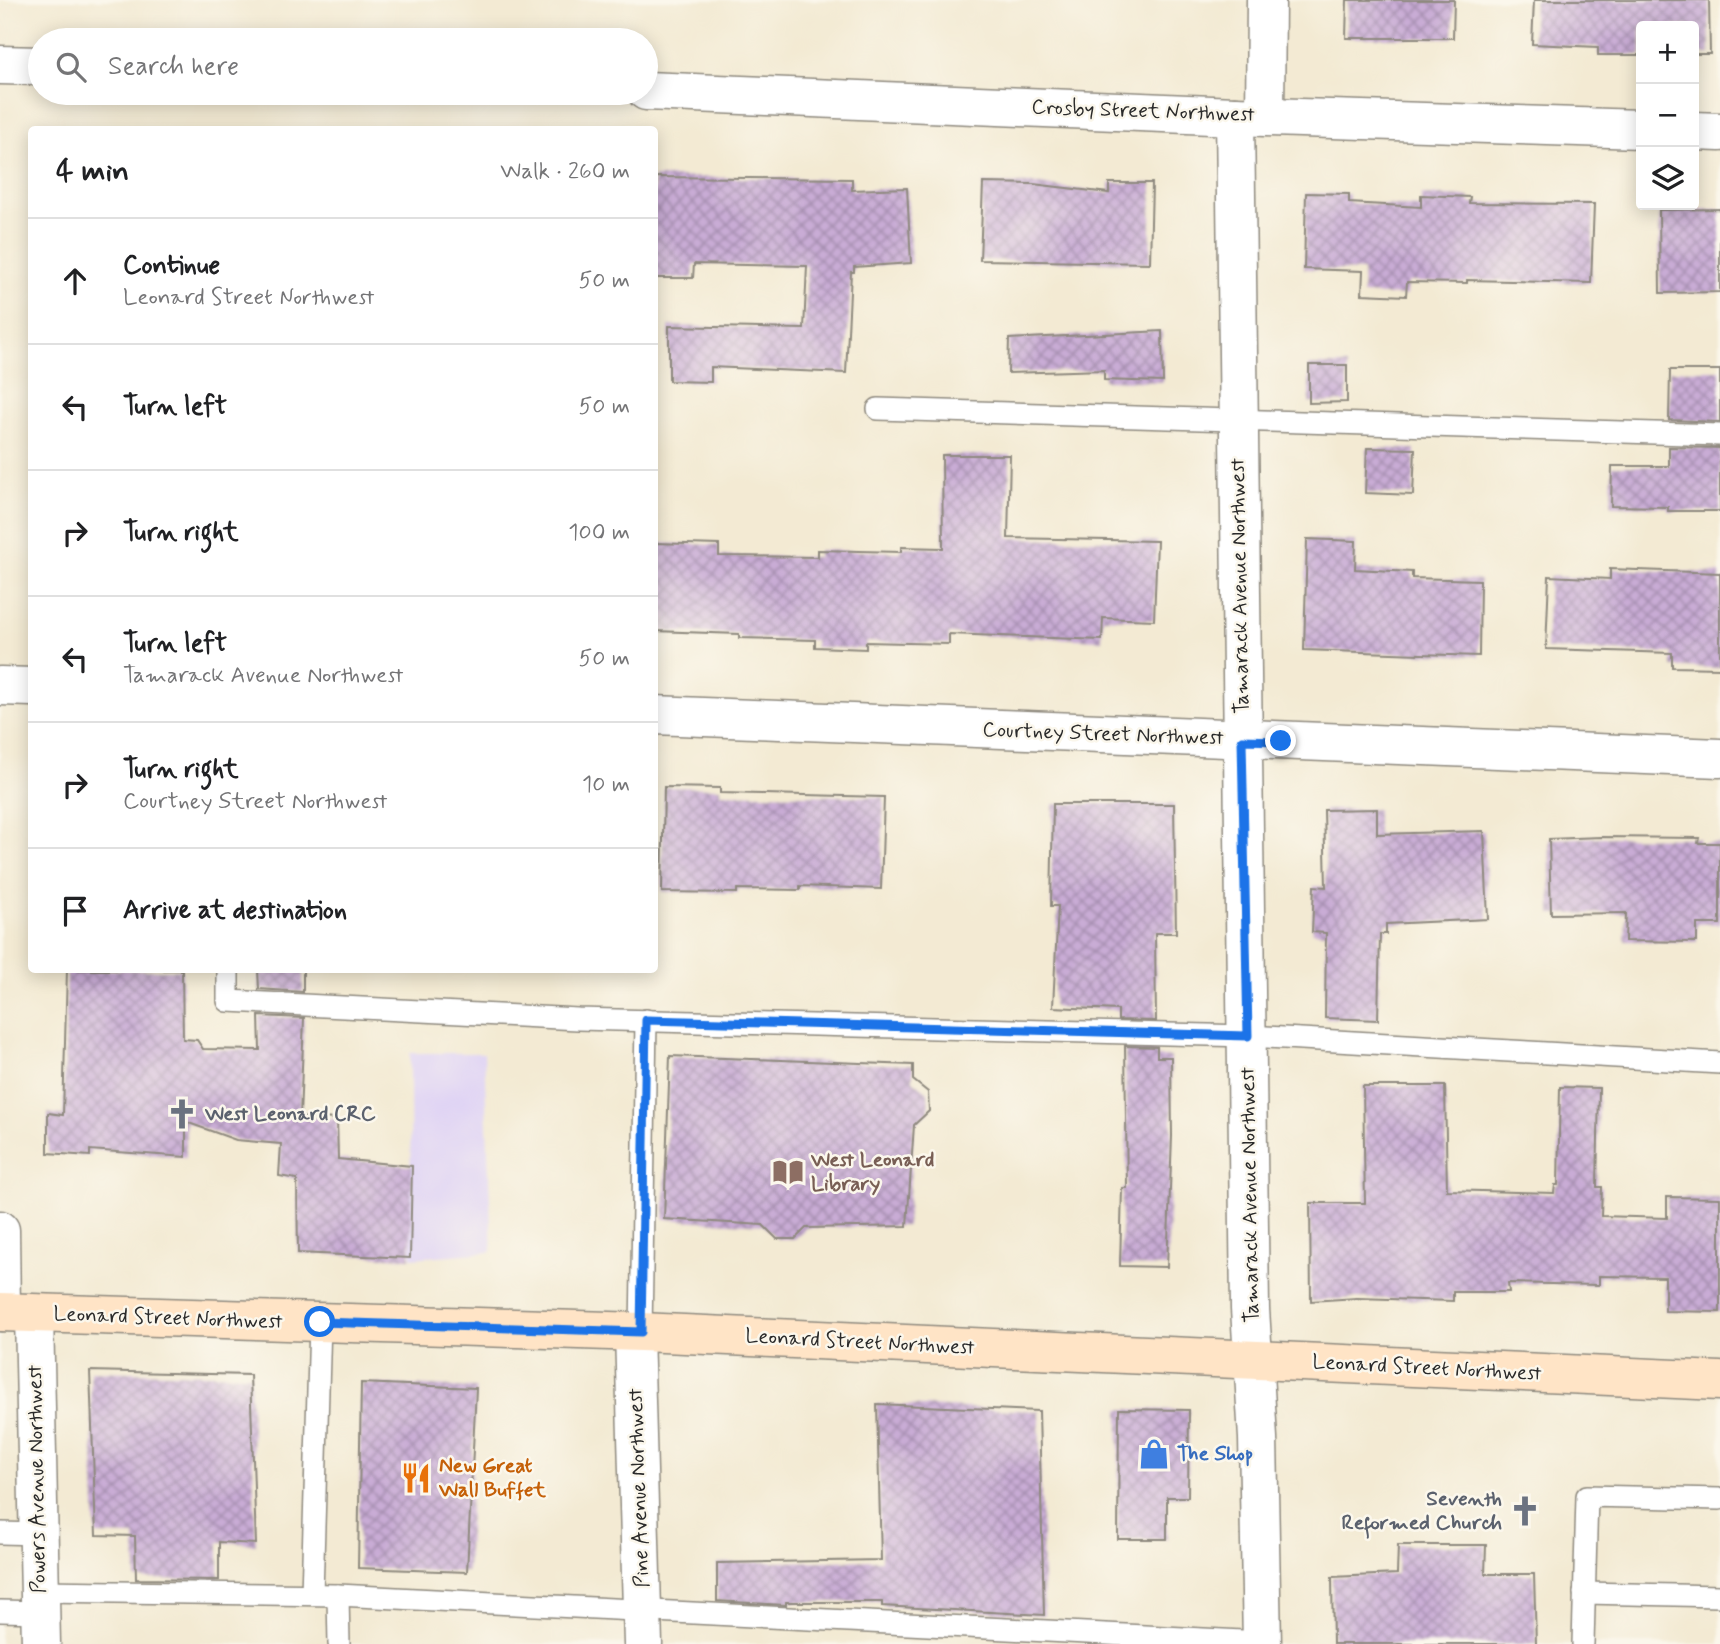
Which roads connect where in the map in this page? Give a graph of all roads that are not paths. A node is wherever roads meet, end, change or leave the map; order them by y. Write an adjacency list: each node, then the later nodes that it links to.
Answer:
1 (1266, 0): 5 (street, Tamarack Avenue Northwest)
2 (0, 65): 3 (street)
3 (28, 66)
4 (658, 91): 5 (street, Crosby Street Northwest)
5 (1250, 116): 6 (street, Crosby Street Northwest); 10 (street, Tamarack Avenue Northwest)
6 (1636, 129)
7 (1699, 131): 8 (street)
8 (1720, 132)
9 (878, 408): 10 (lane)
10 (1238, 422): 11 (lane); 15 (street, Tamarack Avenue Northwest)
11 (1720, 435)
12 (0, 686): 13 (street)
13 (28, 687)
14 (658, 715): 15 (street, Courtney Street Northwest)
15 (1242, 740): 16 (street, Courtney Street Northwest); 19 (street, Tamarack Avenue Northwest)
16 (1720, 758)
17 (228, 973): 18 (lane)
18 (646, 1020): 19 (lane); 24 (lane)
19 (1248, 1036): 20 (lane); 25 (street, Tamarack Avenue Northwest)
20 (1720, 1063)
21 (0, 1230): 22 (street, Powers Avenue Northwest)
22 (12, 1313): 23 (main road, Leonard Street Northwest); 29 (street, Powers Avenue Northwest)
23 (320, 1322): 24 (main road, Leonard Street Northwest); 31 (lane)
24 (638, 1332): 25 (main road, Leonard Street Northwest); 36 (street, Pine Avenue Northwest)
25 (1254, 1360): 26 (main road, Leonard Street Northwest); 38 (street, Tamarack Avenue Northwest)
26 (1720, 1381)
27 (1720, 1499): 30 (lane)
28 (0, 1533): 29 (lane)
29 (39, 1534): 35 (street, Powers Avenue Northwest)
30 (1584, 1593): 33 (lane); 40 (lane)
31 (312, 1594): 32 (lane); 35 (lane)
32 (338, 1595): 36 (lane); 39 (lane)
33 (1720, 1596)
34 (0, 1611): 35 (lane)
35 (40, 1616)
36 (643, 1626): 37 (lane)
37 (957, 1635): 38 (lane)
38 (1262, 1643)
39 (339, 1644)
40 (1583, 1644)

